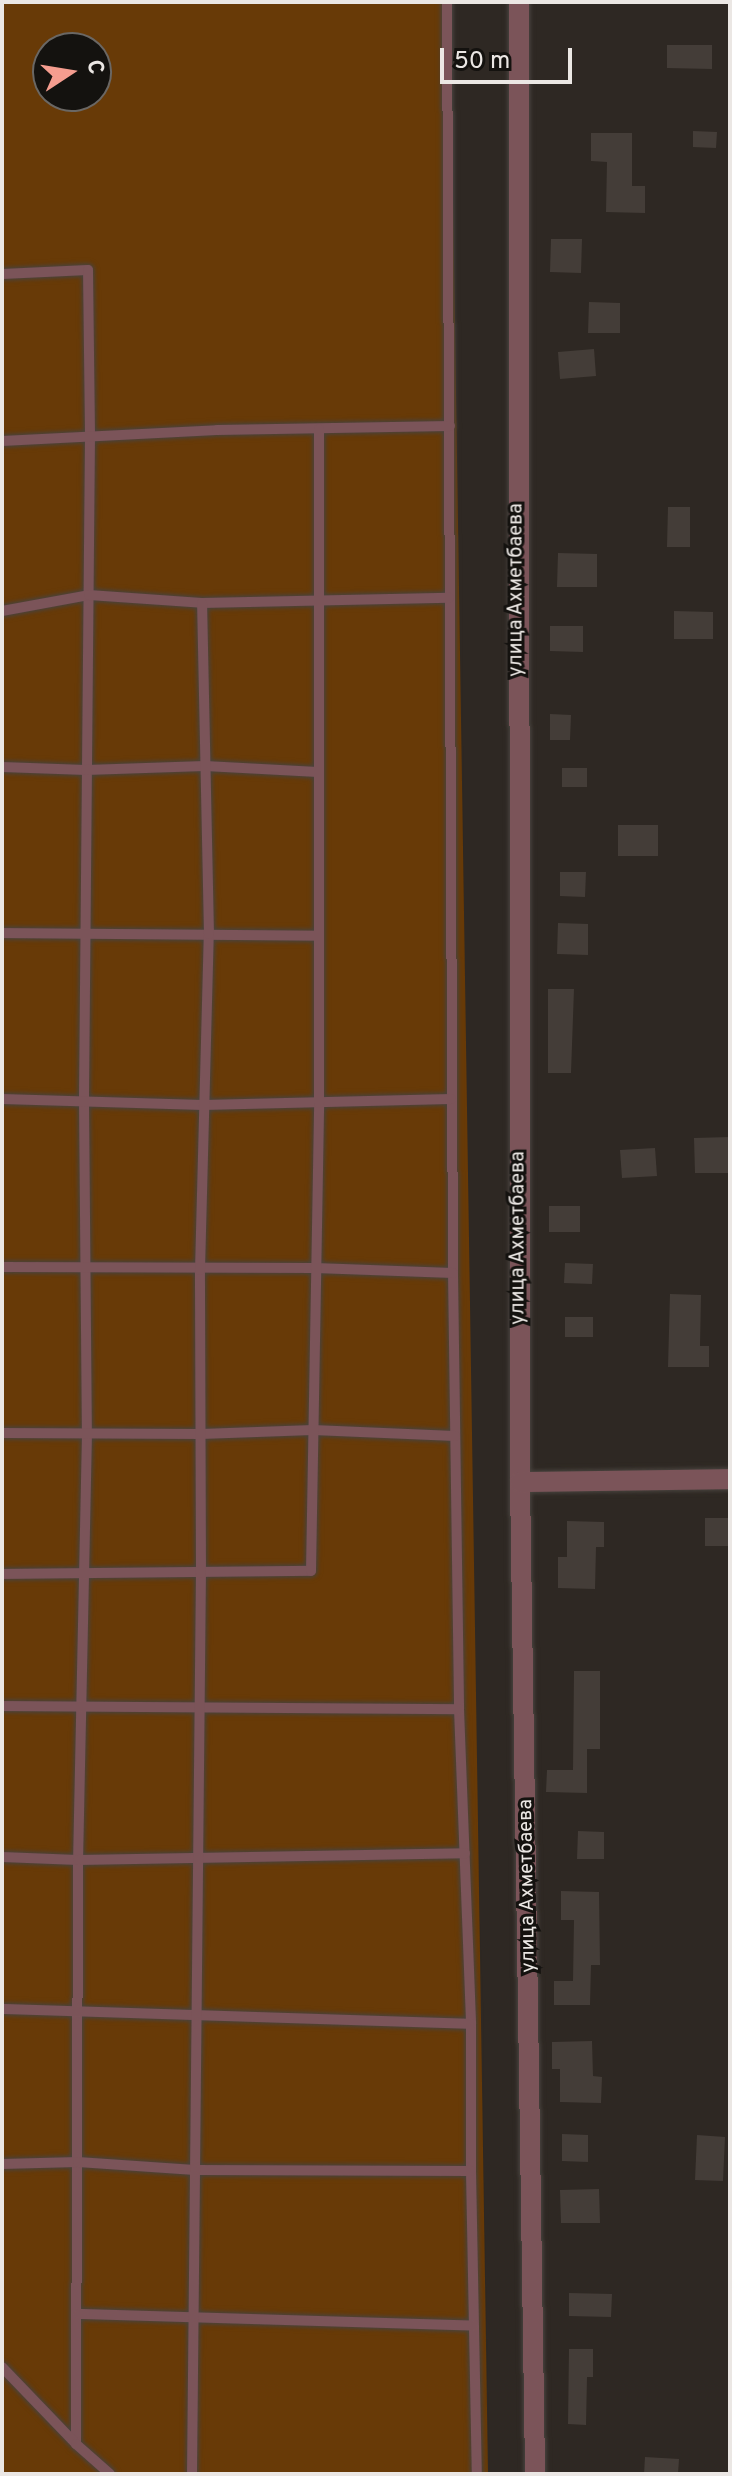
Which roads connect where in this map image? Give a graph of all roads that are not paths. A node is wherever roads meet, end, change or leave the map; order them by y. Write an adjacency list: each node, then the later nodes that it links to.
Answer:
1 (447, 2): 4 (lane)
2 (519, 2): 37 (street, улица Ахметбаева)
3 (2, 274): 6 (lane)
4 (450, 426): 5 (lane); 9 (lane)
5 (319, 429): 6 (lane); 11 (lane)
6 (90, 436): 7 (lane); 8 (lane)
7 (2, 441)
8 (89, 595): 10 (lane); 12 (lane); 15 (lane)
9 (449, 598): 11 (lane); 22 (lane)
10 (202, 603): 11 (lane); 13 (lane)
11 (317, 603): 16 (lane)
12 (2, 611)
13 (205, 766): 15 (lane); 16 (lane); 19 (lane)
14 (2, 767): 15 (lane)
15 (86, 770): 17 (lane)
16 (318, 772): 20 (lane)
17 (84, 932): 18 (lane); 19 (lane); 23 (lane)
18 (2, 933)
19 (209, 934): 20 (lane); 25 (lane)
20 (318, 936): 24 (lane)
21 (2, 1099): 23 (lane)
22 (451, 1099): 24 (lane); 30 (lane)
23 (84, 1101): 25 (lane); 28 (lane)
24 (319, 1103): 25 (lane); 27 (lane)
25 (203, 1105): 29 (lane)
26 (2, 1267): 28 (lane)
27 (315, 1268): 29 (lane); 30 (lane); 31 (lane)
28 (84, 1269): 29 (lane); 33 (lane)
29 (200, 1270): 34 (lane)
30 (453, 1273): 35 (lane)
31 (313, 1430): 34 (lane); 35 (lane); 39 (lane)
32 (2, 1433): 33 (lane)
33 (87, 1433): 34 (lane); 38 (lane)
34 (201, 1434): 39 (lane)
35 (455, 1436): 43 (lane)
36 (730, 1479): 37 (street)
37 (520, 1482): 65 (street, улица Ахметбаева)
38 (83, 1573): 39 (lane); 40 (lane); 42 (lane)
39 (201, 1573): 44 (lane)
40 (2, 1574)
41 (2, 1706): 42 (lane)
42 (81, 1707): 44 (lane); 48 (lane)
43 (459, 1709): 44 (lane); 45 (lane)
44 (199, 1710): 46 (lane)
45 (465, 1853): 46 (lane); 52 (lane)
46 (197, 1856): 48 (lane); 51 (lane)
47 (2, 1857): 48 (lane)
48 (78, 1860): 50 (lane)
49 (2, 2009): 50 (lane)
50 (78, 2009): 51 (lane); 53 (lane)
51 (195, 2015): 52 (lane); 55 (lane)
52 (471, 2024): 56 (lane)
53 (78, 2162): 54 (lane); 55 (lane); 57 (lane)
54 (2, 2164)
55 (195, 2170): 56 (lane); 58 (lane)
56 (471, 2171): 59 (lane)
57 (79, 2314): 58 (lane); 61 (lane)
58 (193, 2316): 59 (lane); 63 (lane)
59 (474, 2326): 64 (lane)
60 (2, 2367): 61 (lane)
61 (76, 2444): 62 (lane)
62 (110, 2474)
63 (192, 2474)
64 (477, 2474)
65 (535, 2474)

